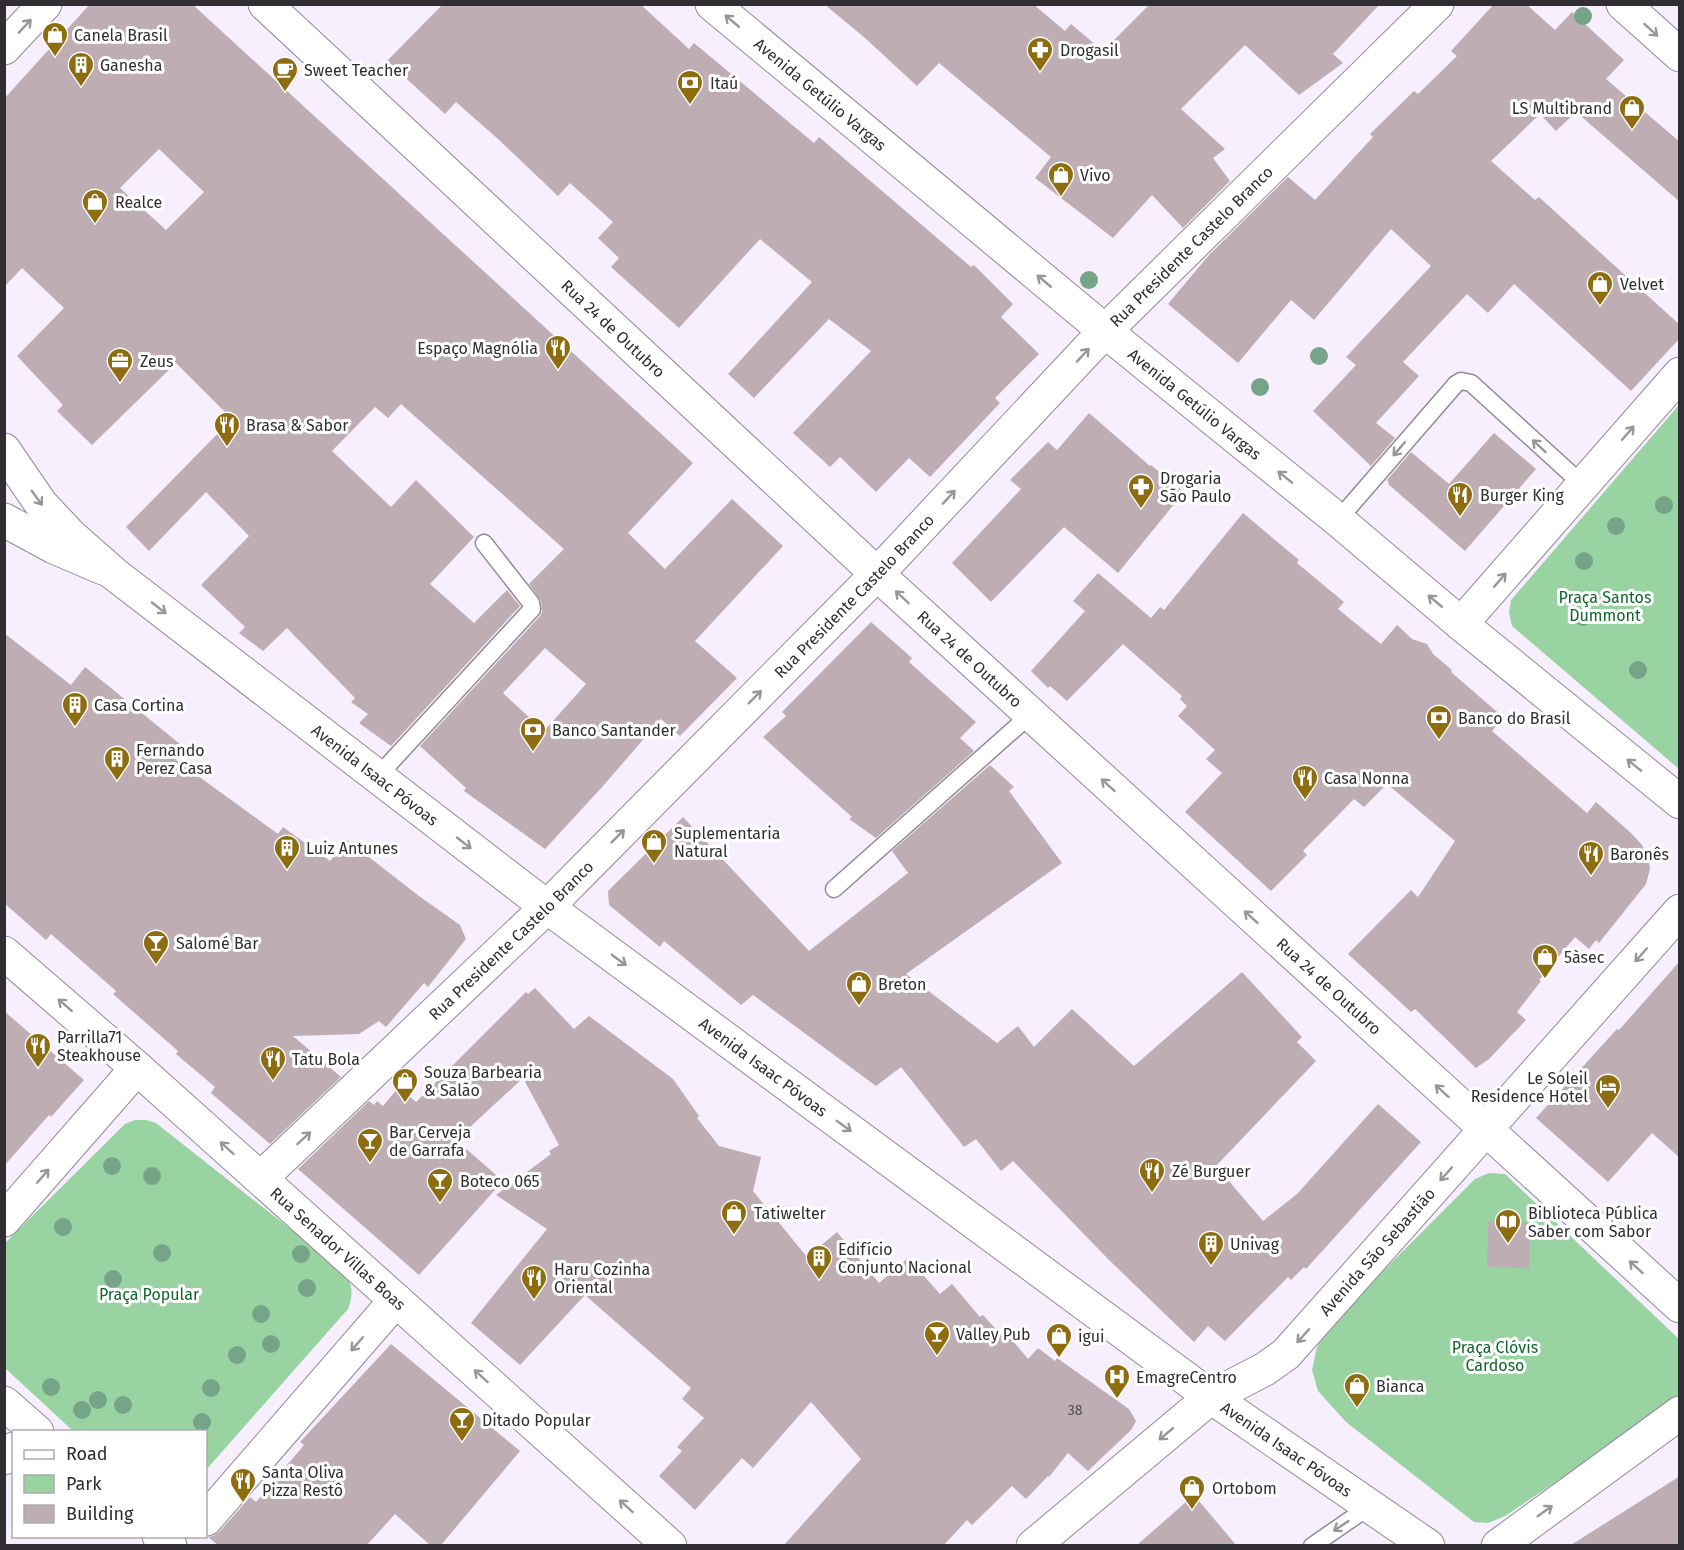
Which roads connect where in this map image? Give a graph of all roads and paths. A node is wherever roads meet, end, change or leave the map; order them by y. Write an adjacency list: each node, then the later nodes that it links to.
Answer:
1 (45, 4): 6 (street, one-way to 1)
2 (265, 4): 16 (street, Rua 24 de Outubro)
3 (712, 4): 8 (street, Avenida Getúlio Vargas, one-way to 3)
4 (1437, 4): 8 (street, Rua Presidente Castelo Branco)
5 (1623, 4): 7 (street, one-way to 7)
6 (4, 48)
7 (1680, 55)
8 (1105, 332): 13 (street, Avenida Getúlio Vargas, one-way to 8); 16 (street, Rua Presidente Castelo Branco, one-way to 8)
9 (1680, 374): 11 (street, one-way to 9)
10 (4, 450): 15 (street, Avenida Isaac Póvoas, one-way to 15)
11 (1582, 485): 13 (lane, one-way to 13); 17 (street, one-way to 11)
12 (4, 520): 15 (street, Avenida Isaac Póvoas)
13 (1338, 520): 17 (street, Avenida Getúlio Vargas, one-way to 13)
14 (484, 543): 19 (lane)
15 (113, 573): 19 (street, Avenida Isaac Póvoas, one-way to 19)
16 (877, 574): 18 (street, Rua 24 de Outubro, one-way to 16); 22 (street, Rua Presidente Castelo Branco, one-way to 16)
17 (1461, 624): 20 (street, Avenida Getúlio Vargas, one-way to 17)
18 (1030, 715): 21 (lane); 26 (street, Rua 24 de Outubro, one-way to 18)
19 (378, 776): 22 (street, Avenida Isaac Póvoas, one-way to 22)
20 (1680, 802)
21 (834, 889)
22 (548, 907): 27 (street, Rua Presidente Castelo Branco, one-way to 22); 31 (street, Avenida Isaac Póvoas, one-way to 31)
23 (1680, 911): 26 (street, Avenida São Sebastião, one-way to 26)
24 (4, 952): 25 (street, Rua Senador Villas Boas, one-way to 24)
25 (137, 1068): 27 (street, Rua Senador Villas Boas, one-way to 25); 28 (street, one-way to 25)
26 (1485, 1130): 30 (street, Rua 24 de Outubro, one-way to 26); 31 (street, Avenida São Sebastião, one-way to 31)
27 (261, 1178): 29 (street, Rua Senador Villas Boas)
28 (4, 1220)
29 (396, 1300): 36 (street, one-way to 36); 37 (street, Rua Senador Villas Boas, one-way to 29)
30 (1680, 1306)
31 (1211, 1397): 35 (street, Avenida Isaac Póvoas); 38 (street, Avenida São Sebastião, one-way to 38)
32 (4, 1403): 34 (street)
33 (1680, 1413): 41 (street, one-way to 33)
34 (25, 1430)
35 (1370, 1506): 39 (lane, one-way to 39); 40 (street, Avenida Isaac Póvoas)
36 (207, 1518)
37 (670, 1545)
38 (1033, 1545)
39 (1312, 1545)
40 (1428, 1545)
41 (1498, 1545)

